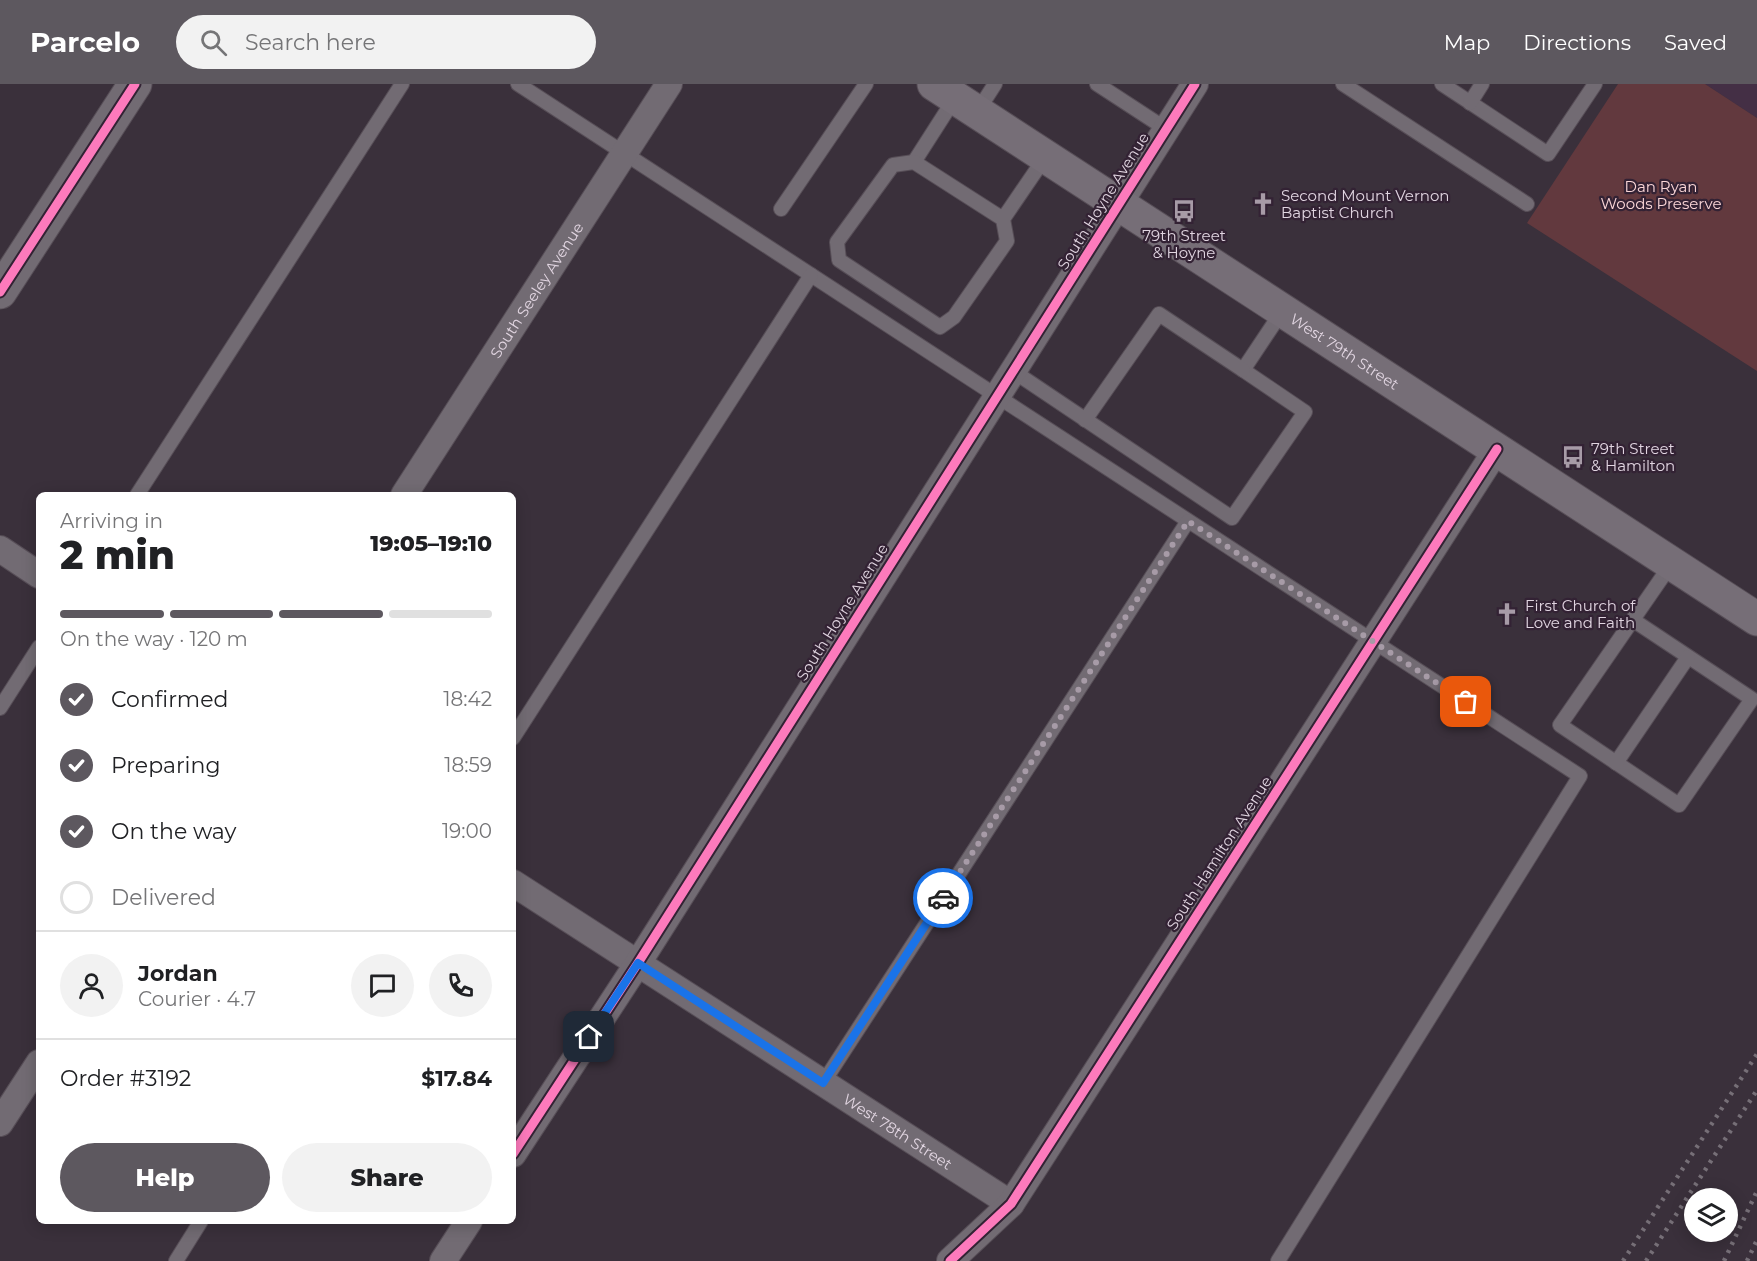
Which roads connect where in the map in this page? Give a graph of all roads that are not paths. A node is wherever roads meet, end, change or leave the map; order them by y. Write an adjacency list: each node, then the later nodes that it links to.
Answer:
1 (135, 84): 24 (street)
2 (402, 84): 31 (lane)
3 (518, 84): 16 (lane)
4 (669, 84): 16 (street, South Seeley Avenue)
5 (866, 84): 21 (lane)
6 (995, 84): 13 (lane)
7 (1097, 84): 15 (lane)
8 (1196, 84): 15 (street, South Hoyne Avenue)
9 (1343, 84): 20 (lane)
10 (1442, 84): 14 (lane)
11 (1482, 84): 14 (lane)
12 (1594, 84): 14 (lane)
13 (955, 98): 17 (main road, West 79th Street); 18 (lane)
14 (1470, 102)
15 (1166, 129): 19 (street, South Hoyne Avenue)
16 (624, 154): 23 (lane); 32 (street, South Seeley Avenue)
17 (1046, 156): 19 (main road, West 79th Street); 22 (lane)
18 (914, 162): 22 (lane); 22 (lane)
19 (1119, 204): 25 (main road, West 79th Street); 27 (street, South Hoyne Avenue)
20 (1527, 204)
21 (781, 209)
22 (1003, 219)
23 (811, 275): 28 (lane); 43 (lane)
24 (0, 292)
25 (1283, 310): 26 (lane); 30 (main road, West 79th Street)
26 (1243, 370): 29 (lane); 29 (lane)
27 (1013, 371): 28 (street, South Hoyne Avenue); 29 (lane)
28 (997, 396): 33 (lane); 46 (street, South Hoyne Avenue)
29 (1085, 420)
30 (1497, 449): 35 (main road, West 79th Street); 39 (street, South Hamilton Avenue)
31 (139, 492)
32 (406, 492)
33 (1188, 521): 39 (lane); 48 (lane)
34 (0, 549): 36 (street)
35 (1672, 563): 37 (main road, West 79th Street); 38 (lane)
36 (36, 573)
37 (1757, 619)
38 (1633, 620): 41 (lane); 44 (lane)
39 (1373, 641): 51 (street, South Hamilton Avenue); 57 (lane)
40 (36, 652): 42 (lane)
41 (1688, 657): 44 (lane); 44 (lane)
42 (0, 708)
43 (516, 733)
44 (1616, 763)
45 (516, 885): 46 (street, West 78th Street)
46 (638, 963): 48 (street, West 78th Street); 50 (street, South Hoyne Avenue)
47 (36, 1068): 49 (street)
48 (823, 1083): 51 (street, West 78th Street)
49 (0, 1123)
50 (516, 1149)
51 (1011, 1204): 56 (street, South Hamilton Avenue)
52 (199, 1224): 54 (lane)
53 (468, 1224): 55 (street)
54 (176, 1261)
55 (443, 1261)
56 (950, 1261)
57 (1278, 1261)

